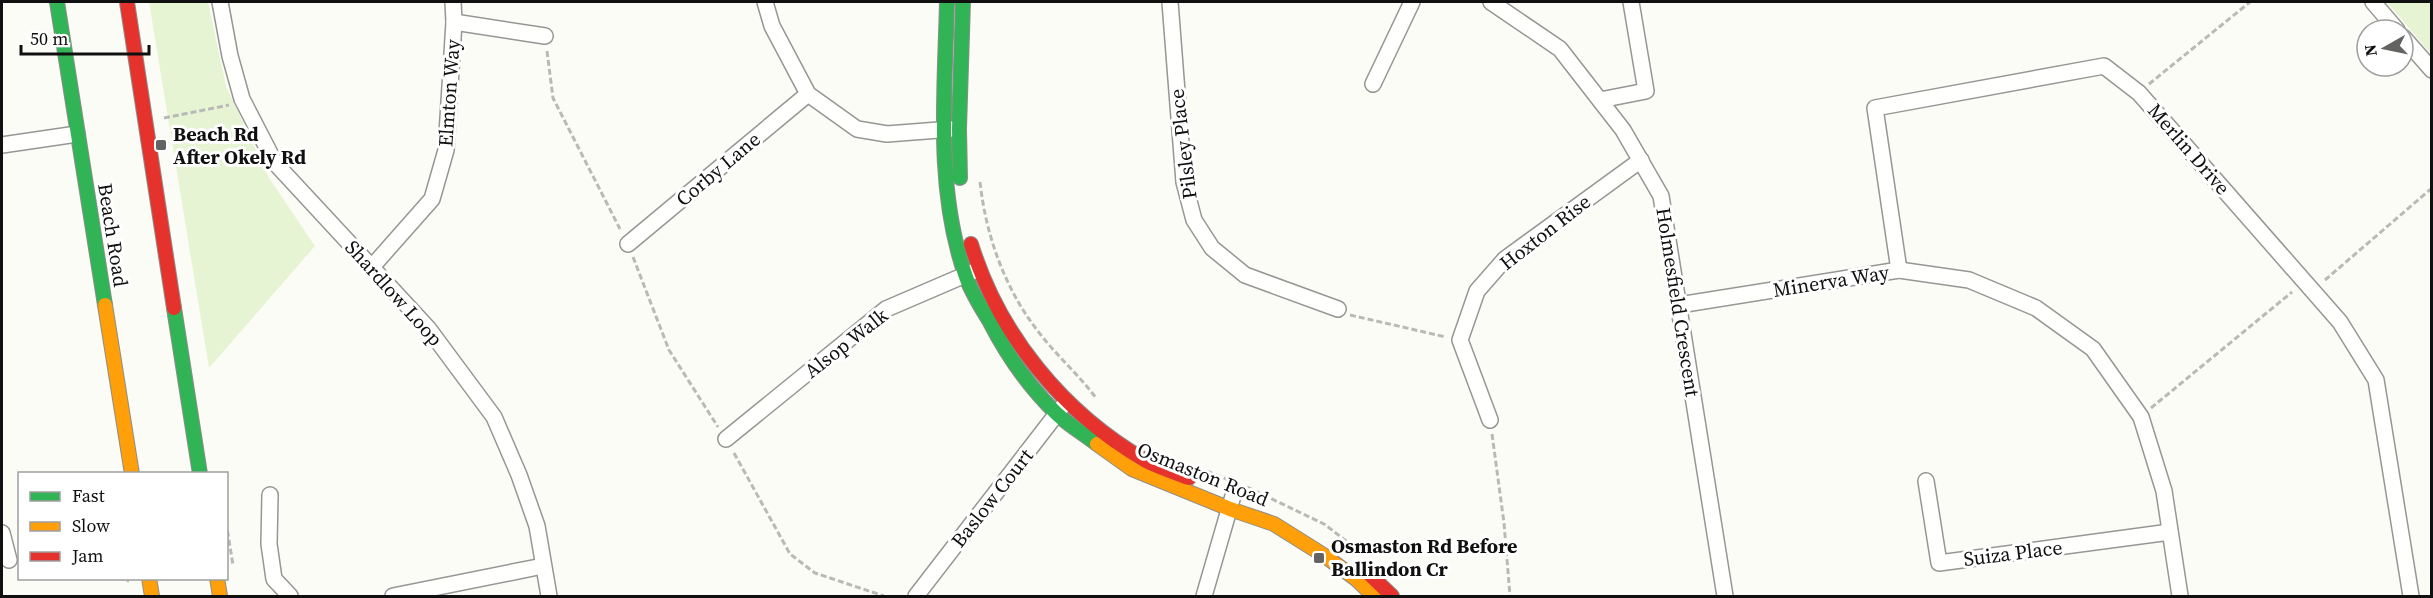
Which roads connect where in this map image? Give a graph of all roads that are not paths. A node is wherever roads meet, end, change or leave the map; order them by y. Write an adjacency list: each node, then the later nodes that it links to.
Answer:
1 (57, 2): 22 (street, Beach Road)
2 (127, 2): 36 (street)
3 (220, 2): 26 (street, Shardlow Loop)
4 (453, 2): 14 (street, Elmton Way)
5 (765, 2): 19 (street)
6 (947, 2): 21 (street, Osmaston Road)
7 (963, 2): 21 (street, Osmaston Road)
8 (1170, 2): 30 (street, Pilsley Place)
9 (1412, 2): 18 (street)
10 (1491, 2): 20 (street, Holmesfield Crescent)
11 (1631, 2): 20 (street)
12 (2373, 2): 13 (street)
13 (2387, 18)
14 (454, 22): 15 (street); 26 (street, Elmton Way)
15 (545, 36)
16 (2415, 51): 17 (street)
17 (2432, 70)
18 (1373, 84)
19 (808, 94): 21 (street); 25 (street, Corby Lane)
20 (1600, 100): 24 (street, Holmesfield Crescent)
21 (951, 129): 28 (street, Osmaston Road)
22 (77, 134): 23 (street); 35 (street, Beach Road)
23 (2, 145)
24 (1641, 160): 29 (street, Holmesfield Crescent); 33 (street, Hoxton Rise)
25 (628, 244)
26 (371, 268): 43 (street, Shardlow Loop)
27 (1899, 270): 29 (street, Minerva Way); 40 (street, Minerva Way); 57 (street, Merlin Drive)
28 (972, 272): 31 (street, Osmaston Road); 32 (street, Osmaston Road); 34 (street, Alsop Walk)
29 (1678, 305): 55 (street, Holmesfield Crescent)
30 (1338, 309)
31 (1068, 400): 32 (street, Baslow Court); 38 (street, Osmaston Road)
32 (1057, 414): 38 (street, Osmaston Road); 51 (street, Baslow Court)
33 (1490, 420)
34 (726, 439)
35 (132, 472)
36 (200, 472)
37 (1926, 481): 40 (street, Suiza Place)
38 (1235, 493): 52 (street); 53 (street, Osmaston Road); 54 (street, Osmaston Road)
39 (270, 495): 48 (street)
40 (2170, 532): 56 (street, Minerva Way)
41 (2, 533): 42 (street)
42 (9, 560)
43 (543, 566): 49 (street); 50 (street, Shardlow Loop)
44 (149, 580): 46 (street)
45 (217, 580): 47 (street)
46 (152, 597)
47 (219, 597)
48 (290, 597)
49 (393, 597)
50 (549, 597)
51 (916, 597)
52 (1204, 597)
53 (1374, 597)
54 (1392, 597)
55 (1725, 597)
56 (2180, 597)
57 (2411, 597)

